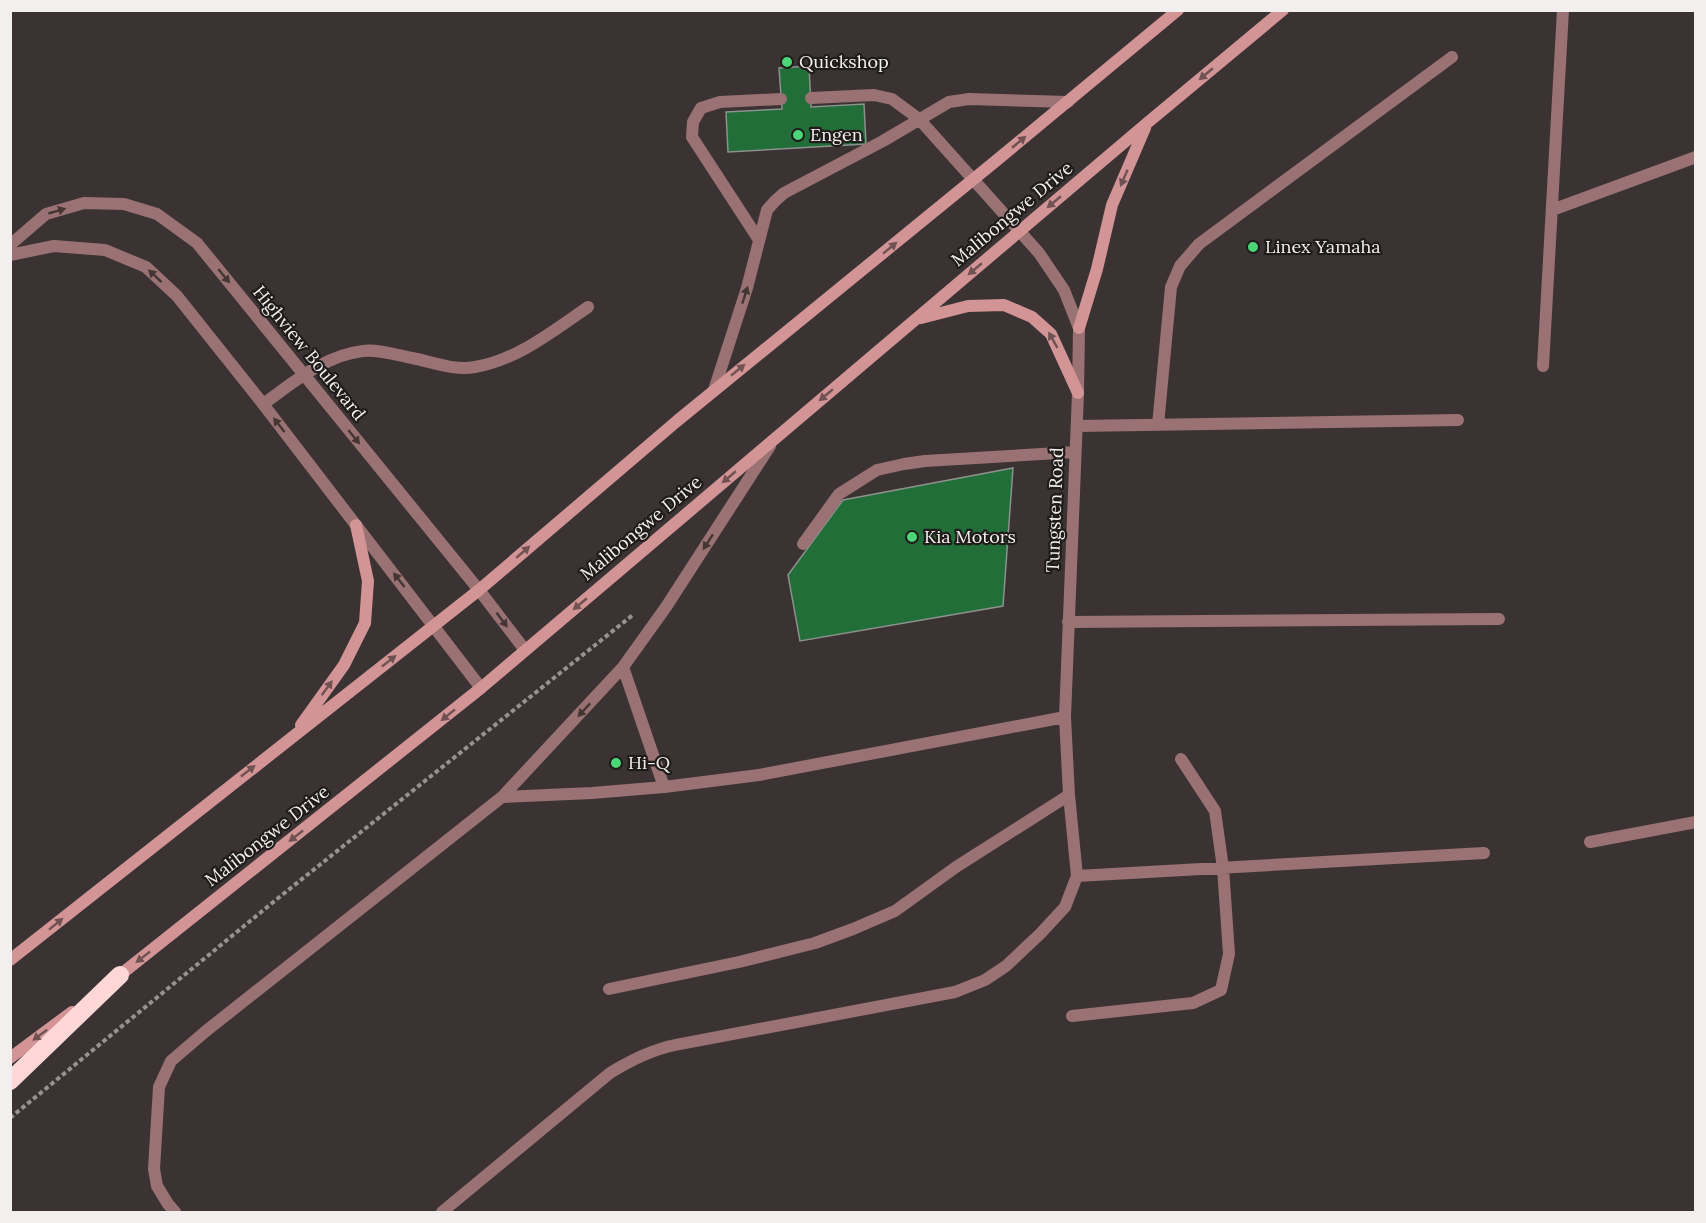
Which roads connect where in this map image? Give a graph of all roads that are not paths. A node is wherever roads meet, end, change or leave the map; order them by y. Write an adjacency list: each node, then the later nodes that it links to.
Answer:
1 (1178, 10): 7 (main road)
2 (1283, 10): 9 (main road, Malibongwe Drive, one-way to 9)
3 (1563, 10): 12 (street)
4 (1452, 57): 26 (street)
5 (811, 98): 8 (street, Tungsten Road)
6 (782, 99): 14 (street)
7 (1068, 102): 8 (street); 11 (main road, one-way to 7)
8 (919, 119): 11 (street, Tungsten Road); 14 (street)
9 (1146, 124): 13 (main road, Malibongwe Drive, one-way to 13); 19 (main road, one-way to 19)
10 (1695, 157): 12 (street)
11 (974, 179): 13 (street, Tungsten Road); 22 (main road, one-way to 11)
12 (1552, 210): 20 (street)
13 (1020, 231): 18 (main road, Malibongwe Drive, one-way to 18); 19 (street, Tungsten Road)
14 (759, 240): 22 (street, one-way to 14)
15 (10, 245): 21 (street, Highview Boulevard, one-way to 21)
16 (10, 255): 24 (street, one-way to 16)
17 (588, 308): 21 (street)
18 (916, 319): 23 (main road, one-way to 18); 28 (main road, Malibongwe Drive, one-way to 28)
19 (1079, 328): 23 (street, Tungsten Road)
20 (1543, 366)
21 (304, 375): 24 (street); 32 (street, Highview Boulevard, one-way to 32)
22 (714, 390): 32 (main road, one-way to 22)
23 (1078, 393): 27 (street, Tungsten Road)
24 (263, 404): 30 (street, one-way to 24)
25 (1458, 420): 26 (street)
26 (1158, 425): 27 (street)
27 (1077, 426): 29 (street, Tungsten Road)
28 (774, 440): 36 (main road, Malibongwe Drive, one-way to 36); 37 (street, one-way to 37)
29 (1076, 452): 31 (street); 34 (street, Tungsten Road)
30 (356, 525): 35 (street, one-way to 30); 40 (main road, one-way to 30)
31 (803, 544)
32 (479, 590): 35 (main road); 36 (street, Highview Boulevard, one-way to 36)
33 (1499, 620): 34 (street)
34 (1068, 622): 39 (street, Tungsten Road)
35 (434, 626): 38 (street); 40 (main road, one-way to 35)
36 (525, 650): 38 (main road, Malibongwe Drive)
37 (623, 667): 42 (street); 44 (street, one-way to 44)
38 (481, 688): 51 (main road, Malibongwe Drive, one-way to 51)
39 (1065, 717): 42 (street); 43 (street, Tungsten Road)
40 (293, 736): 50 (main road, one-way to 40)
41 (1181, 759): 48 (street)
42 (664, 787): 44 (street)
43 (1069, 795): 49 (street, Tungsten Road); 52 (street)
44 (502, 797): 56 (street)
45 (1695, 822): 46 (street)
46 (1590, 842)
47 (1484, 853): 48 (street)
48 (1223, 868): 49 (street); 53 (street)
49 (1077, 876): 57 (street)
50 (10, 960)
51 (120, 975): 54 (main road, Malibongwe Drive, one-way to 54); 55 (highway)
52 (609, 989)
53 (1072, 1016)
54 (10, 1058)
55 (10, 1081)
56 (176, 1212)
57 (442, 1212)

